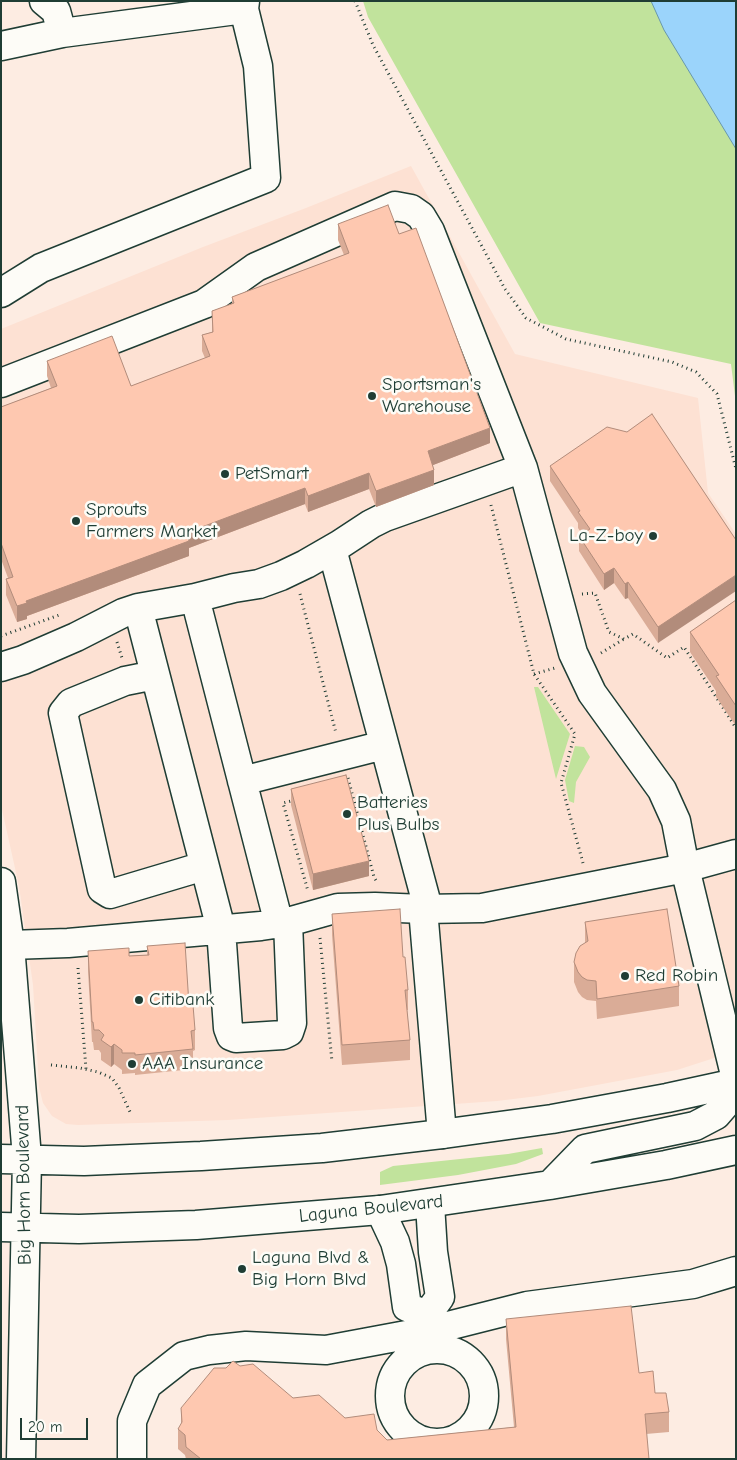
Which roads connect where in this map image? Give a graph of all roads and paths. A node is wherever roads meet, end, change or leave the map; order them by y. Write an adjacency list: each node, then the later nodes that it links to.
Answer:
1 (44, 1): 4 (main road)
2 (355, 1): 9 (path)
3 (244, 5): 4 (main road); 6 (main road)
4 (62, 33): 5 (main road)
5 (1, 46)
6 (1, 293)
7 (1, 383): 8 (main road)
8 (523, 468): 10 (main road); 24 (main road)
9 (736, 469)
10 (485, 482): 11 (main road); 26 (path)
11 (332, 549): 13 (main road); 20 (main road)
12 (576, 595): 19 (path)
13 (195, 598): 14 (main road); 21 (main road)
14 (138, 608): 17 (main road); 18 (main road)
15 (66, 612): 16 (path)
16 (1, 636)
17 (1, 667)
18 (155, 675): 23 (main road); 23 (main road)
19 (736, 728)
20 (384, 745): 21 (main road); 27 (main road)
21 (242, 781): 28 (main road)
22 (736, 854): 24 (main road)
23 (204, 866): 29 (main road)
24 (685, 868): 26 (main road); 34 (main road)
25 (1, 882): 30 (main road, Big Horn Boulevard)
26 (589, 886): 27 (main road)
27 (425, 909): 28 (main road); 37 (main road)
28 (284, 923): 29 (main road); 29 (main road)
29 (221, 929): 30 (main road)
30 (10, 945): 39 (main road, Big Horn Boulevard)
31 (78, 963): 33 (path)
32 (51, 1065): 33 (path)
33 (86, 1069): 36 (path)
34 (736, 1079)
35 (736, 1084): 37 (main road); 40 (main road)
36 (131, 1114)
37 (442, 1134): 39 (main road)
38 (736, 1150): 40 (main road, Laguna Boulevard)
39 (14, 1158): 43 (main road, Big Horn Boulevard)
40 (550, 1185): 41 (main road, Laguna Boulevard)
41 (430, 1204): 42 (main road, Laguna Boulevard); 45 (main road)
42 (380, 1210): 43 (main road, Laguna Boulevard); 45 (main road)
43 (14, 1228): 46 (main road, Big Horn Boulevard)
44 (736, 1271): 45 (main road)
45 (428, 1331): 47 (main road)
46 (21, 1459)
47 (132, 1459)

